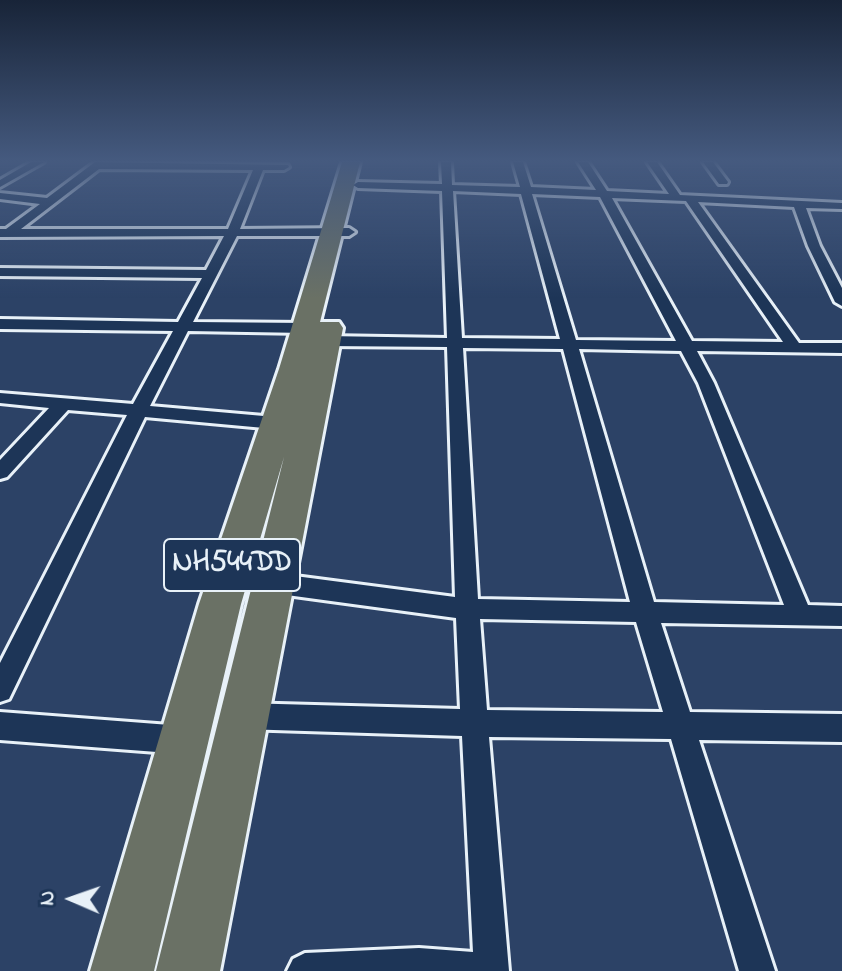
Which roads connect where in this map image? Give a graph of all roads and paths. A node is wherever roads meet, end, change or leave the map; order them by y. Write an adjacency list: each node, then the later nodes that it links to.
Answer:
1 (44, 207): 11 (street)
2 (243, 207): 10 (street)
3 (347, 207): 9 (highway, NH544DD)
4 (448, 207): 18 (street)
5 (531, 207): 19 (street)
6 (612, 207): 20 (street)
7 (690, 207): 21 (street)
8 (800, 207): 14 (street)
9 (340, 232): 10 (street); 17 (highway, NH544DD)
10 (232, 233): 11 (street); 13 (street)
11 (3, 236)
12 (0, 272): 13 (street)
13 (210, 274): 16 (street)
14 (842, 300)
15 (0, 324): 16 (street)
16 (183, 327): 17 (street); 25 (street)
17 (316, 334): 18 (street); 26 (highway, NH544DD); 28 (highway, NH544DD)
18 (455, 344): 19 (street); 29 (street)
19 (570, 346): 20 (street); 30 (street)
20 (688, 346): 21 (street); 31 (street)
21 (794, 347): 22 (street)
22 (842, 348)
23 (0, 398): 24 (street)
24 (63, 404): 25 (street); 27 (street)
25 (138, 412): 26 (street); 33 (street)
26 (275, 423): 39 (highway, NH544DD)
27 (0, 472)
28 (272, 583): 29 (street); 34 (highway, NH544DD)
29 (467, 609): 30 (street); 35 (street)
30 (645, 612): 31 (street); 37 (street)
31 (800, 615): 32 (street)
32 (842, 616)
33 (0, 690)
34 (242, 716): 35 (street); 41 (highway, NH544DD)
35 (475, 723): 37 (street); 43 (street)
36 (0, 726): 39 (street)
37 (680, 726): 38 (street); 44 (street)
38 (842, 728)
39 (183, 740): 40 (highway, NH544DD)
40 (122, 971)
41 (188, 971)
42 (305, 971): 43 (street)
43 (490, 971)
44 (757, 971)

